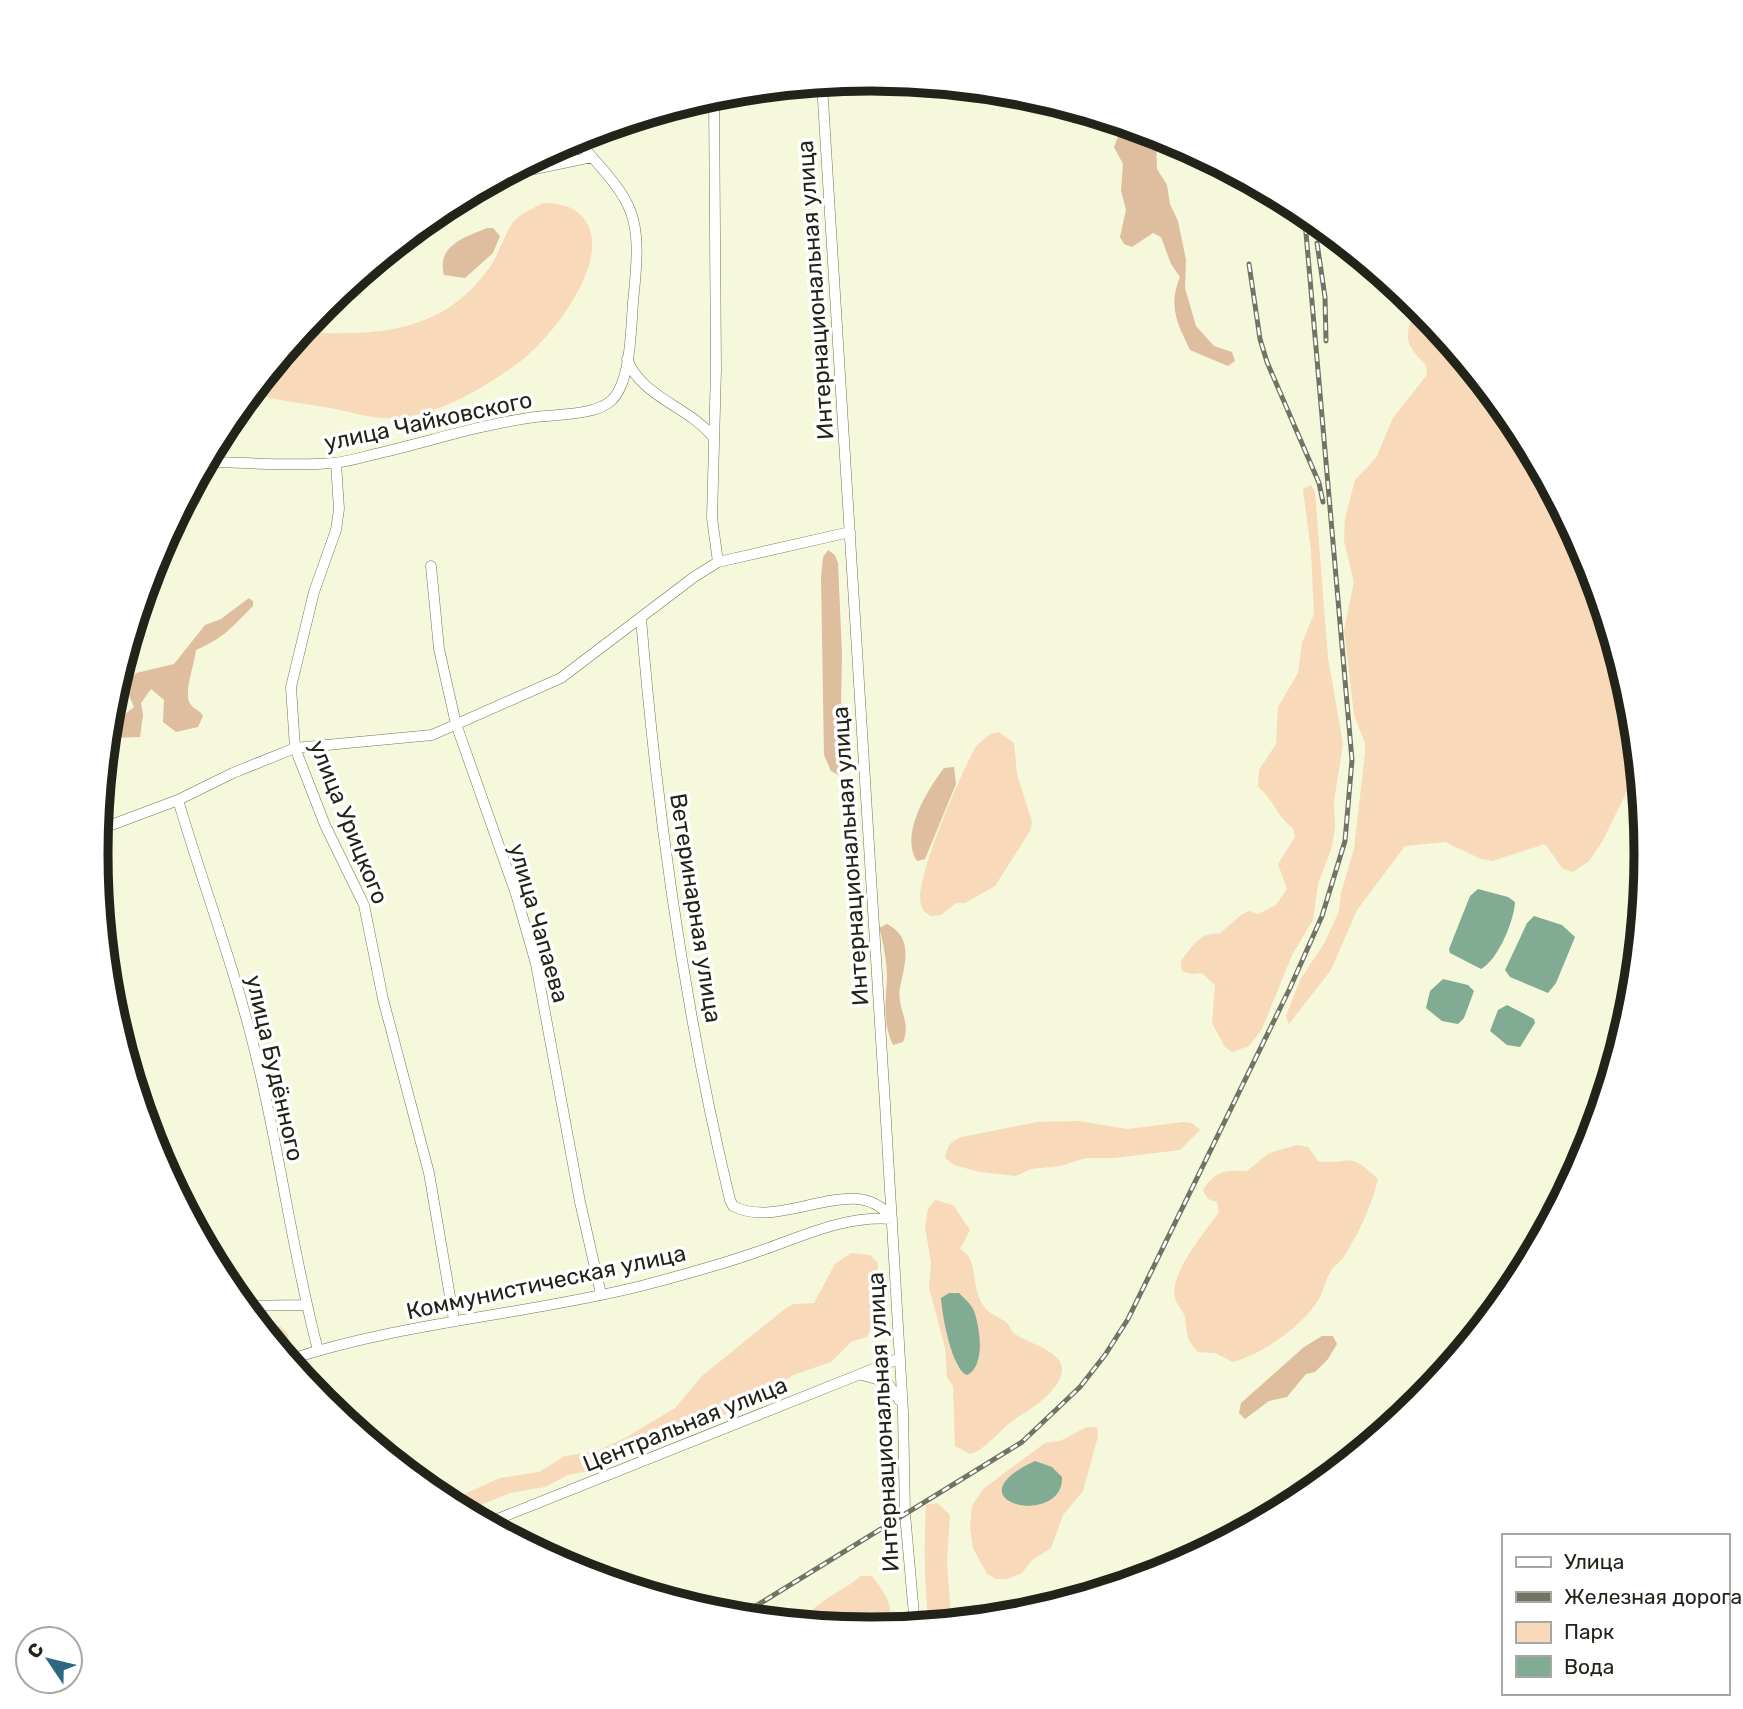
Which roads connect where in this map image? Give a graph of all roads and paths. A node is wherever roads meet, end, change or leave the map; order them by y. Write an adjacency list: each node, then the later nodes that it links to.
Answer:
1 (823, 93): 10 (street, Интернациональная улица)
2 (714, 108): 7 (street)
3 (583, 147): 4 (street)
4 (592, 157): 5 (street); 6 (street)
5 (537, 168)
6 (627, 358): 7 (street); 9 (street, улица Чайковского)
7 (713, 437): 11 (street)
8 (217, 463): 9 (street, улица Чайковского)
9 (336, 463): 15 (street, улица Урицкого)
10 (849, 532): 11 (street); 18 (street, Интернациональная улица)
11 (718, 562): 13 (street)
12 (431, 566): 14 (street, улица Чапаева)
13 (641, 618): 14 (street); 18 (street, Ветеринарная улица)
14 (456, 724): 15 (street); 19 (street, улица Чапаева)
15 (295, 748): 16 (street); 22 (street, улица Урицкого)
16 (178, 800): 17 (street); 20 (street, улица Будённого)
17 (109, 826)
18 (892, 1219): 19 (street, Коммунистическая улица); 25 (street, Интернациональная улица)
19 (601, 1294): 22 (street, Коммунистическая улица)
20 (306, 1305): 21 (street); 23 (street, улица Будённого)
21 (256, 1306)
22 (454, 1320): 23 (street, Коммунистическая улица)
23 (318, 1350): 24 (street, Коммунистическая улица)
24 (296, 1357)
25 (898, 1359): 26 (street, Центральная улица); 27 (street, Интернациональная улица)
26 (862, 1375): 27 (street); 28 (street, Центральная улица)
27 (903, 1412): 29 (street, Интернациональная улица)
28 (497, 1519)
29 (914, 1616)

